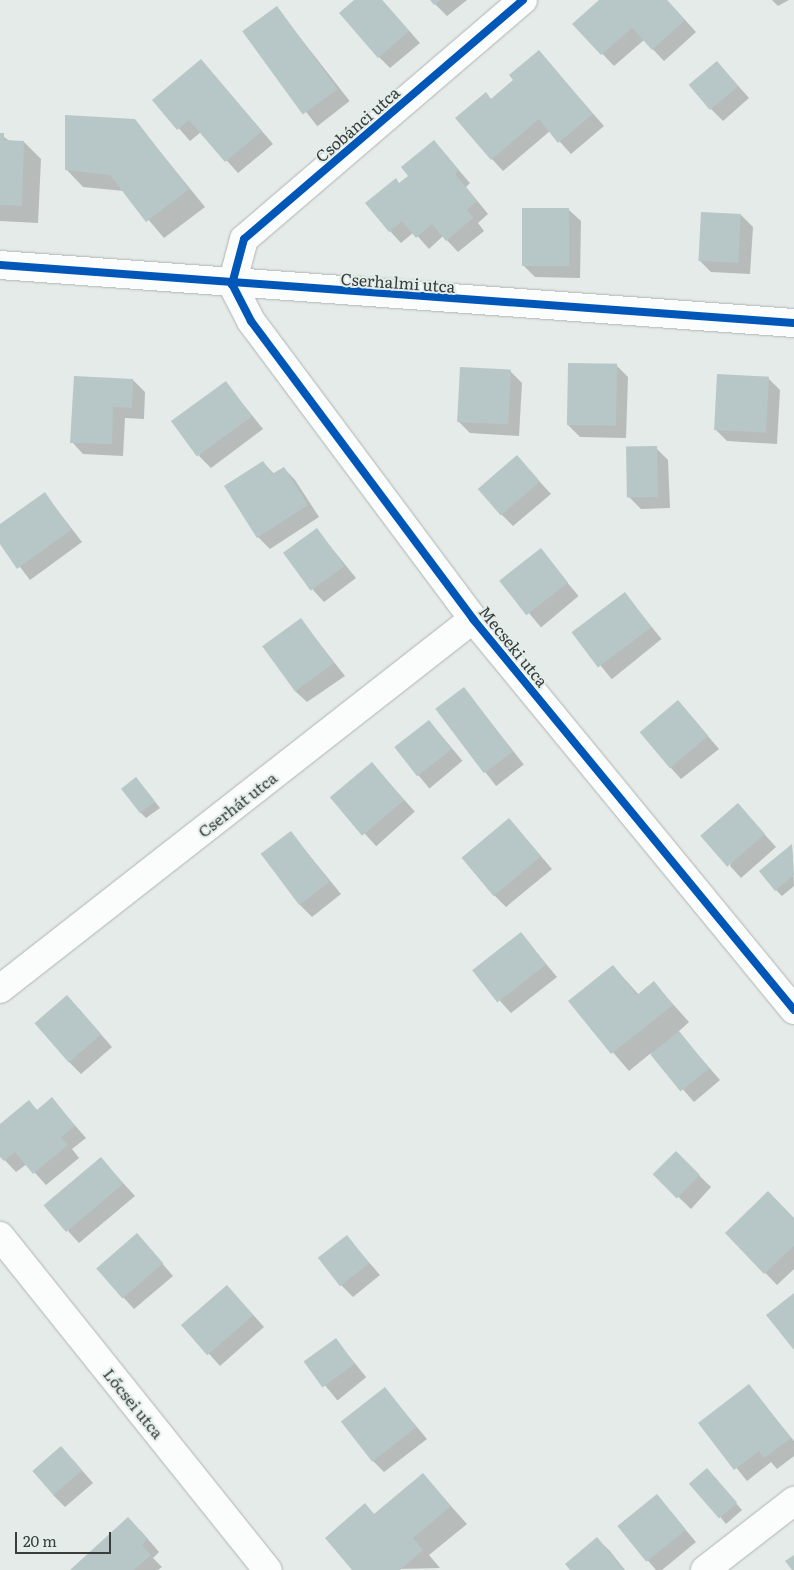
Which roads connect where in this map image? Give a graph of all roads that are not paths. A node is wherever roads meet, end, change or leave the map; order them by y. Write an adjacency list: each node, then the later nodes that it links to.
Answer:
1 (523, 0): 3 (street, Csobánci utca)
2 (0, 265): 3 (street, Cserhalmi utca)
3 (232, 284): 4 (street, Cserhalmi utca); 5 (street, Mecseki utca)
4 (794, 323)
5 (473, 618): 6 (street, Cserhát utca); 7 (street, Mecseki utca)
6 (0, 989)
7 (794, 1010)
8 (0, 1236): 10 (street, Lőcsei utca)
9 (794, 1500): 11 (street)
10 (268, 1570)
11 (705, 1570)

